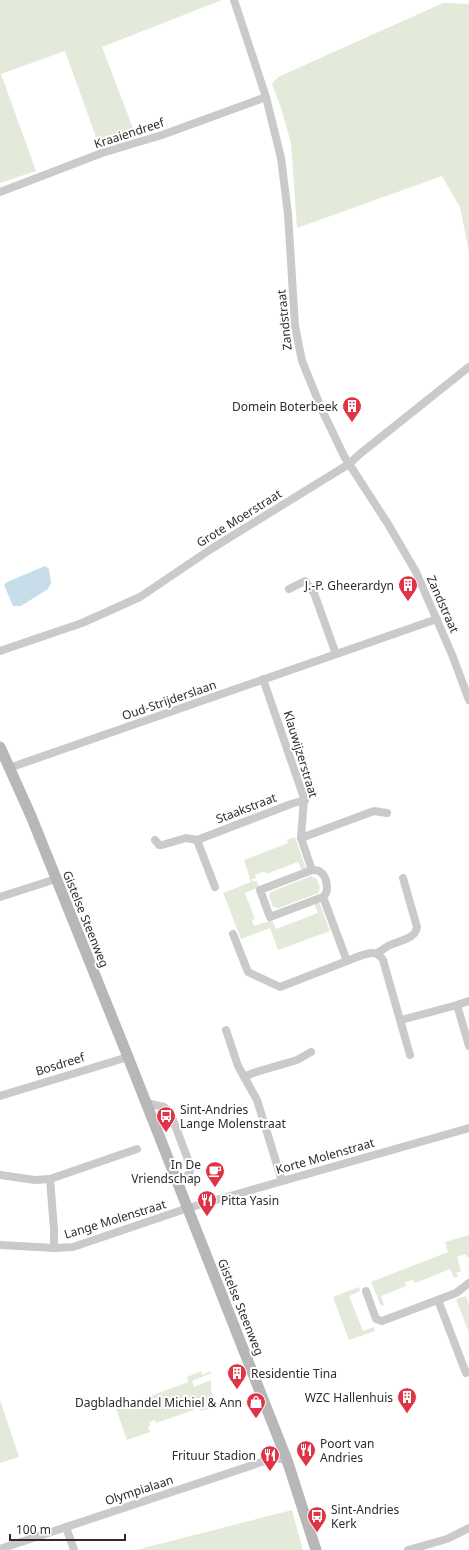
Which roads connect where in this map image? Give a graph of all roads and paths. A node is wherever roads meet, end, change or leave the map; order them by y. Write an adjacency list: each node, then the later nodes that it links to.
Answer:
1 (234, 0): 2 (street, Zandstraat)
2 (266, 97): 3 (street, Kraaiendreef); 5 (street, Zandstraat)
3 (0, 192)
4 (469, 367): 5 (street, Grote Moerstraat)
5 (349, 464): 7 (street, Zandstraat); 8 (street, Grote Moerstraat)
6 (289, 589): 9 (street)
7 (437, 619): 9 (street, Oud-Strijderslaan); 11 (street, Zandstraat)
8 (0, 651)
9 (336, 654): 10 (street, Oud-Strijderslaan)
10 (263, 679): 13 (street, Oud-Strijderslaan); 14 (street, Klauwijzerstraat)
11 (469, 700)
12 (0, 747): 13 (main road, Gistelse Steenweg)
13 (9, 768): 21 (main road, Gistelse Steenweg)
14 (305, 800): 16 (street, Klauwijzerstraat); 18 (street, Staakstraat)
15 (387, 814): 16 (street)
16 (301, 838): 19 (street, Klauwijzerstraat)
17 (155, 840): 18 (street, Staakstraat)
18 (197, 840): 22 (street)
19 (312, 870): 24 (street, Klauwijzerstraat); 24 (street)
20 (403, 878): 26 (street)
21 (56, 879): 23 (street); 35 (main road, Gistelse Steenweg)
22 (215, 887)
23 (0, 897)
24 (323, 897): 27 (street, Klauwijzerstraat)
25 (233, 934): 27 (street)
26 (378, 954): 27 (street); 30 (street)
27 (348, 961)
28 (469, 1001): 29 (street)
29 (457, 1004): 30 (street); 32 (street)
30 (401, 1020): 34 (street)
31 (226, 1030): 36 (street)
32 (469, 1046)
33 (311, 1052): 36 (street)
34 (410, 1055)
35 (128, 1057): 37 (street, Bosdreef); 38 (main road, Gistelse Steenweg)
36 (244, 1077): 43 (street)
37 (0, 1096)
38 (146, 1103): 44 (main road, Gistelse Steenweg); 44 (street)
39 (469, 1128): 43 (street, Korte Molenstraat)
40 (137, 1149): 42 (street)
41 (0, 1175): 42 (street)
42 (50, 1179): 47 (street)
43 (282, 1181): 45 (street, Korte Molenstraat)
44 (180, 1187): 45 (main road, Gistelse Steenweg)
45 (188, 1208): 47 (street, Lange Molenstraat); 52 (main road, Gistelse Steenweg)
46 (0, 1245): 47 (street, Lange Molenstraat)
47 (54, 1248)
48 (469, 1283): 50 (street)
49 (366, 1291): 50 (street)
50 (438, 1300): 51 (street)
51 (466, 1373)
52 (287, 1460): 53 (street, Olympialaan); 57 (main road, Gistelse Steenweg)
53 (66, 1526): 55 (street, Olympialaan); 56 (street)
54 (469, 1528): 58 (street)
55 (0, 1549)
56 (74, 1550)
57 (316, 1550)
58 (408, 1550)

